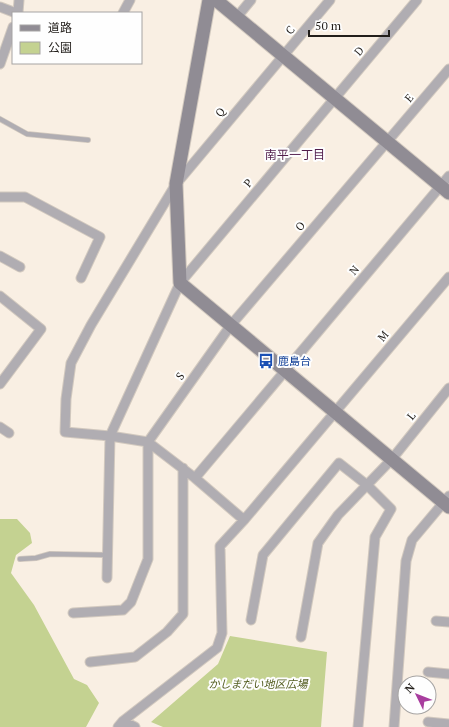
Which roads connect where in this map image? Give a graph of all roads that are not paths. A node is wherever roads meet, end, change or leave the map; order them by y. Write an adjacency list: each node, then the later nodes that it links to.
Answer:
1 (19, 0): 10 (street)
2 (130, 0): 11 (street)
3 (209, 0): 22 (street)
4 (216, 0): 12 (street)
5 (251, 0): 12 (street)
6 (330, 0): 14 (street, C)
7 (417, 0): 17 (street, D)
8 (0, 7): 9 (street)
9 (14, 12)
10 (17, 12)
11 (124, 12)
12 (237, 17): 14 (street)
13 (12, 30): 15 (street)
14 (284, 56): 17 (street); 22 (street, Q)
15 (0, 64)
16 (449, 69): 20 (street, E)
17 (335, 98): 20 (street); 29 (street, P)
18 (0, 119): 19 (lane)
19 (88, 140)
20 (387, 142): 23 (street); 31 (street, O)
21 (449, 176): 23 (street, N)
22 (176, 184): 29 (street); 38 (street, Q)
23 (445, 189): 32 (street, N)
24 (0, 197): 28 (street)
25 (0, 256): 26 (street)
26 (20, 266)
27 (449, 277): 35 (street, M)
28 (81, 278)
29 (180, 283): 31 (street); 38 (street, P)
30 (0, 296): 33 (street)
31 (231, 325): 32 (street); 39 (street, S)
32 (286, 370): 35 (street); 42 (street, N)
33 (0, 384)
34 (449, 388): 40 (street, L)
35 (335, 412): 40 (street); 45 (street, M)
36 (0, 427): 37 (street)
37 (9, 433)
38 (110, 436): 39 (street); 46 (street)
39 (148, 442): 41 (street); 49 (street)
40 (392, 459): 43 (street, L); 44 (street)
41 (183, 468): 42 (street); 54 (street)
42 (195, 478): 45 (street)
43 (367, 485): 50 (street); 53 (street, L); 61 (street)
44 (447, 502): 62 (street)
45 (244, 520): 58 (street, M)
46 (108, 555): 47 (lane); 48 (street)
47 (20, 559)
48 (107, 578)
49 (73, 613)
50 (251, 620)
51 (436, 621): 52 (street)
52 (449, 622)
53 (301, 637)
54 (90, 662)
55 (428, 672): 56 (street)
56 (449, 674)
57 (428, 722): 59 (street)
58 (120, 724): 60 (street)
59 (449, 724)
60 (136, 727)
61 (358, 727)
62 (394, 727)

